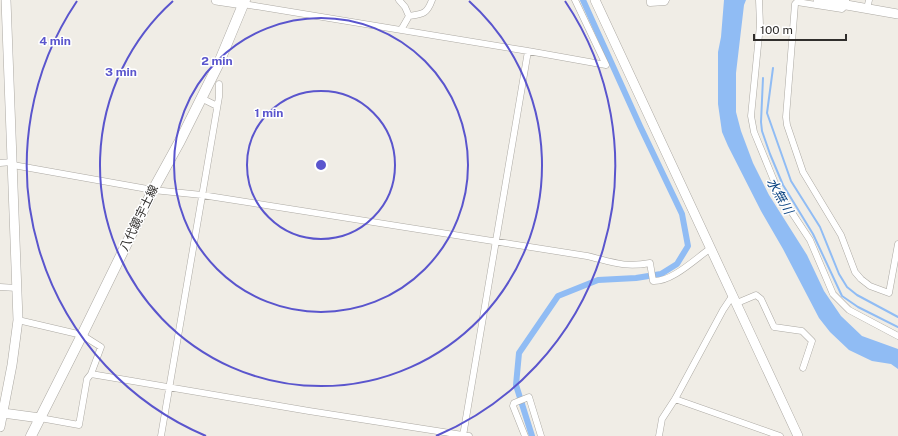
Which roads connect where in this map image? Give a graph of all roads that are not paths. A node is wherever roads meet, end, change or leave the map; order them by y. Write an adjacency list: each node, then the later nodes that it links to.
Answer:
1 (6, 0): 22 (street)
2 (216, 0): 11 (street)
3 (399, 0): 15 (street)
4 (432, 0): 15 (street)
5 (575, 0): 17 (street)
6 (595, 0): 27 (street)
7 (650, 0): 8 (street)
8 (666, 0)
9 (760, 0): 34 (street)
10 (818, 0): 12 (street)
11 (239, 2): 16 (street); 19 (main road, 八代鏡宇土線)
12 (846, 2): 13 (street); 26 (street)
13 (868, 4): 14 (street)
14 (898, 14)
15 (409, 16): 16 (street)
16 (401, 30): 17 (street)
17 (528, 51): 25 (street)
18 (220, 84): 20 (street)
19 (201, 98): 20 (street); 23 (main road, 八代鏡宇土線)
20 (217, 106): 24 (street)
21 (0, 162): 22 (street)
22 (12, 163): 23 (street); 29 (street)
23 (152, 190): 24 (street); 33 (main road, 八代鏡宇土線)
24 (202, 195): 25 (street); 37 (street)
25 (497, 242): 27 (street); 45 (street)
26 (898, 244)
27 (711, 248): 30 (street)
28 (0, 287): 29 (street)
29 (17, 288): 32 (street)
30 (733, 295): 31 (street); 39 (street)
31 (737, 304): 35 (street); 50 (street)
32 (18, 320): 33 (street); 38 (street)
33 (82, 335): 36 (street); 41 (main road, 八代鏡宇土線)
34 (898, 336)
35 (804, 368)
36 (91, 374): 37 (street); 41 (street)
37 (169, 387): 44 (street); 45 (street)
38 (3, 399): 40 (street)
39 (675, 399): 48 (street); 49 (street)
40 (3, 413): 41 (street); 42 (street)
41 (40, 418): 43 (main road, 八代鏡宇土線)
42 (0, 427)
43 (32, 436)
44 (161, 436)
45 (465, 436)
46 (525, 436): 47 (street)
47 (541, 436)
48 (659, 436)
49 (780, 436)
50 (798, 436)

